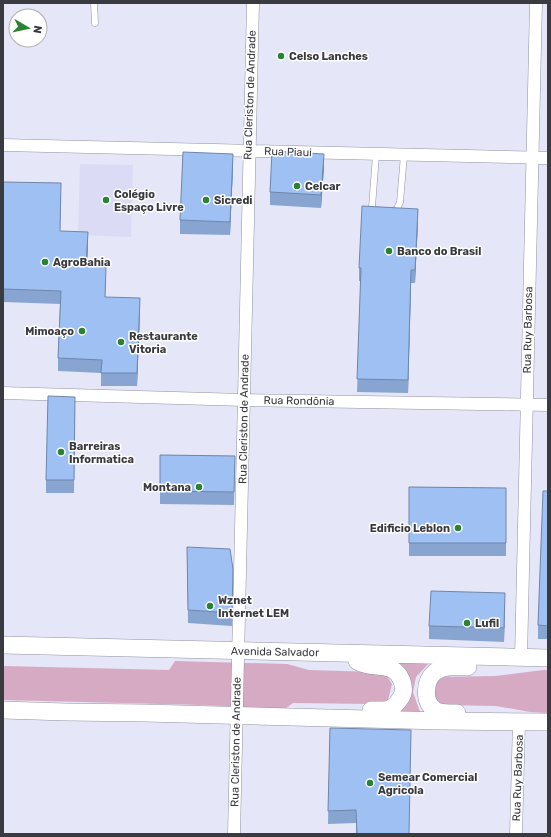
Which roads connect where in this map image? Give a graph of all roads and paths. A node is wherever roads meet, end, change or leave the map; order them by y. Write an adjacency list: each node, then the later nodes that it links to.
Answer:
1 (94, 3): 4 (lane)
2 (253, 3): 6 (street, Rua Cleriston de Andrade)
3 (536, 3): 9 (street, Rua Ruy Barbosa)
4 (95, 23)
5 (3, 145): 6 (street, Rua Piaui)
6 (249, 151): 7 (street, Rua Piaui); 12 (street, Rua Cleriston de Andrade)
7 (376, 155): 8 (street, Rua Piaui); 8 (lane)
8 (404, 155): 9 (street, Rua Piaui)
9 (532, 158): 10 (street, Rua Piaui); 13 (street, Rua Ruy Barbosa)
10 (548, 158)
11 (3, 393): 12 (street, Rua Rondônia)
12 (244, 400): 13 (street, Rua Rondônia); 16 (street, Rua Cleriston de Andrade)
13 (526, 404): 14 (street, Rua Rondônia); 19 (street, Rua Ruy Barbosa)
14 (548, 405)
15 (3, 645): 16 (main road, Avenida Salvador)
16 (238, 651): 17 (main road, Avenida Salvador); 22 (street, Rua Cleriston de Andrade)
17 (343, 653): 18 (main road, Avenida Salvador); 23 (main road)
18 (491, 657): 19 (main road, Avenida Salvador); 24 (main road)
19 (521, 658): 20 (main road, Avenida Salvador)
20 (548, 658)
21 (3, 710): 22 (main road)
22 (237, 716): 23 (main road); 27 (street, Rua Cleriston de Andrade)
23 (350, 718): 24 (main road)
24 (485, 722): 25 (main road)
25 (519, 722): 26 (main road); 28 (street, Rua Ruy Barbosa)
26 (548, 722)
27 (234, 834)
28 (516, 834)

